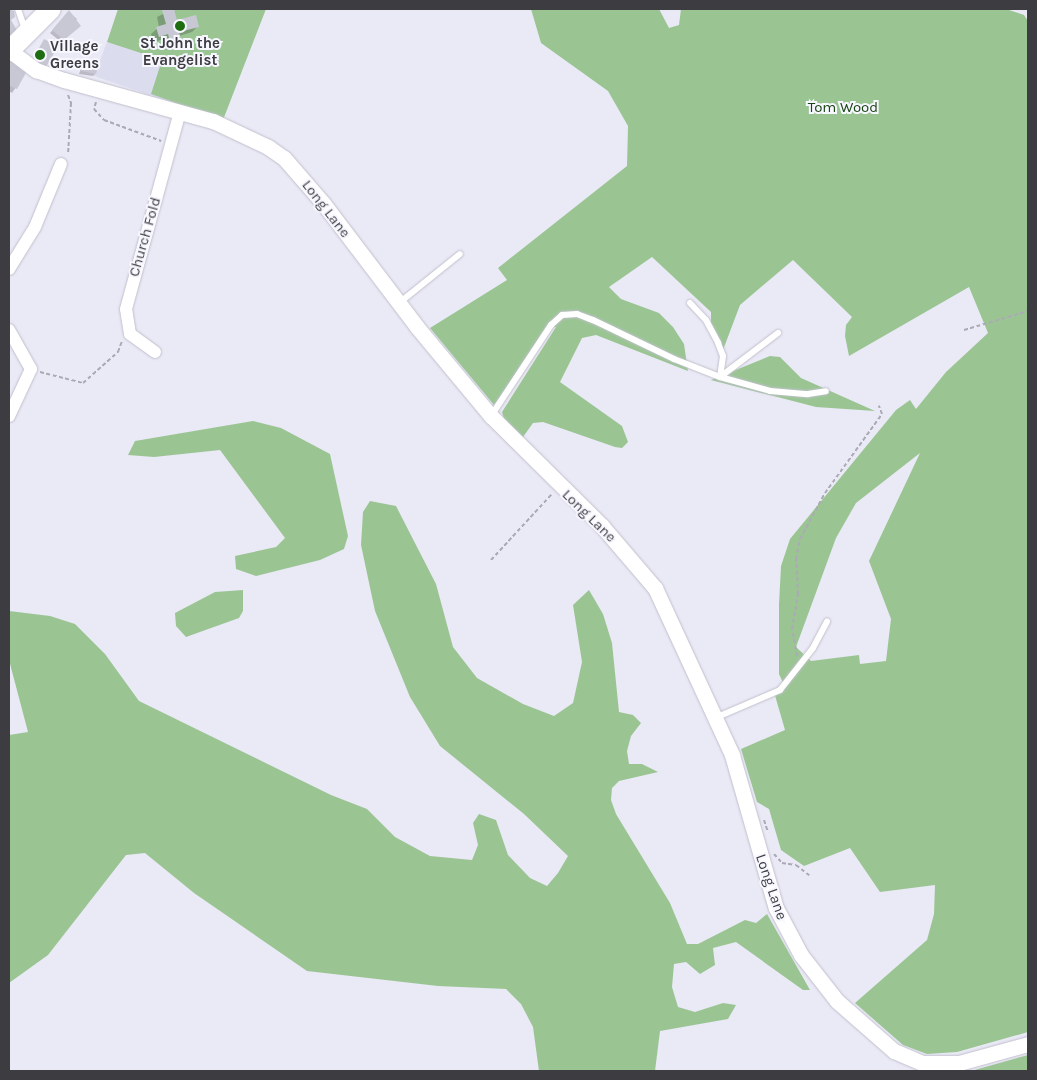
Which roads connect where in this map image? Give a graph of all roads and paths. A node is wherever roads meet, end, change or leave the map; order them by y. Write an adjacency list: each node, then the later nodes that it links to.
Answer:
1 (18, 9): 3 (lane)
2 (50, 9): 3 (main road)
3 (29, 33): 4 (main road)
4 (9, 51): 5 (street, Long Lane)
5 (99, 89): 7 (street, Long Lane); 8 (path)
6 (71, 103): 9 (path)
7 (180, 111): 8 (street, Church Fold); 13 (street, Long Lane)
8 (171, 144): 18 (street, Church Fold)
9 (61, 164): 11 (street)
10 (460, 254): 13 (lane)
11 (9, 268)
12 (690, 303): 21 (lane)
13 (398, 304): 25 (street, Long Lane)
14 (1028, 311): 16 (path)
15 (9, 330): 20 (street)
16 (964, 330)
17 (778, 333): 21 (lane)
18 (126, 337): 19 (street); 20 (path)
19 (155, 352)
20 (31, 369): 24 (street)
21 (720, 377): 22 (lane); 25 (lane)
22 (826, 391)
23 (879, 406): 29 (path)
24 (9, 416)
25 (491, 416): 26 (street, Long Lane)
26 (559, 486): 27 (path); 30 (street, Long Lane)
27 (492, 560)
28 (827, 622): 29 (lane)
29 (798, 668): 30 (lane)
30 (715, 718): 31 (street, Long Lane)
31 (750, 813): 32 (path); 35 (street, Long Lane)
32 (770, 838)
33 (772, 846): 34 (path)
34 (810, 876)
35 (1028, 1044)

